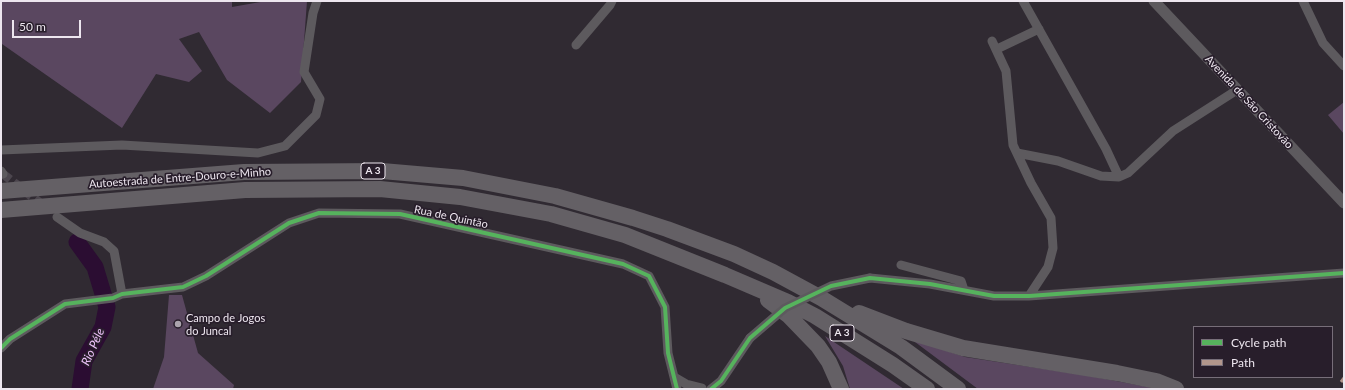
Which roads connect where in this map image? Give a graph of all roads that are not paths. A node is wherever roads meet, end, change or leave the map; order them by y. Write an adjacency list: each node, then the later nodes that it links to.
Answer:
1 (317, 1): 12 (street)
2 (612, 1): 8 (street)
3 (1023, 1): 6 (street)
4 (1154, 1): 11 (street, Avenida de São Cristovão)
5 (1303, 1): 10 (street)
6 (1039, 28): 9 (street); 14 (street)
7 (992, 41): 9 (street)
8 (576, 45)
9 (997, 49): 13 (street)
10 (1344, 66)
11 (1237, 90): 14 (street); 16 (street, Avenida de São Cristovão)
12 (1, 150)
13 (1017, 153): 14 (street); 24 (street)
14 (1119, 177)
15 (1, 191): 25 (highway, Autoestrada de Entre-Douro-e-Minho / A 3)
16 (1344, 203)
17 (1, 210): 21 (highway, Autoestrada de Entre-Douro-e-Minho / A 3)
18 (57, 217): 23 (street)
19 (901, 265): 22 (street)
20 (1344, 274): 24 (street)
21 (751, 287): 30 (highway); 31 (highway, Autoestrada de Entre-Douro-e-Minho / A 3)
22 (964, 290): 24 (street); 29 (street, bridge)
23 (122, 294): 26 (street, Rua de Quintão); 27 (street, Rua de Quintão)
24 (1029, 296)
25 (821, 298): 32 (highway, Autoestrada de Entre-Douro-e-Minho / A 3); 33 (highway)
26 (1, 348)
27 (674, 378): 28 (street, Rua de Quintão); 29 (street)
28 (677, 389)
29 (704, 389)
30 (841, 389)
31 (926, 389)
32 (958, 389)
33 (1176, 389)

